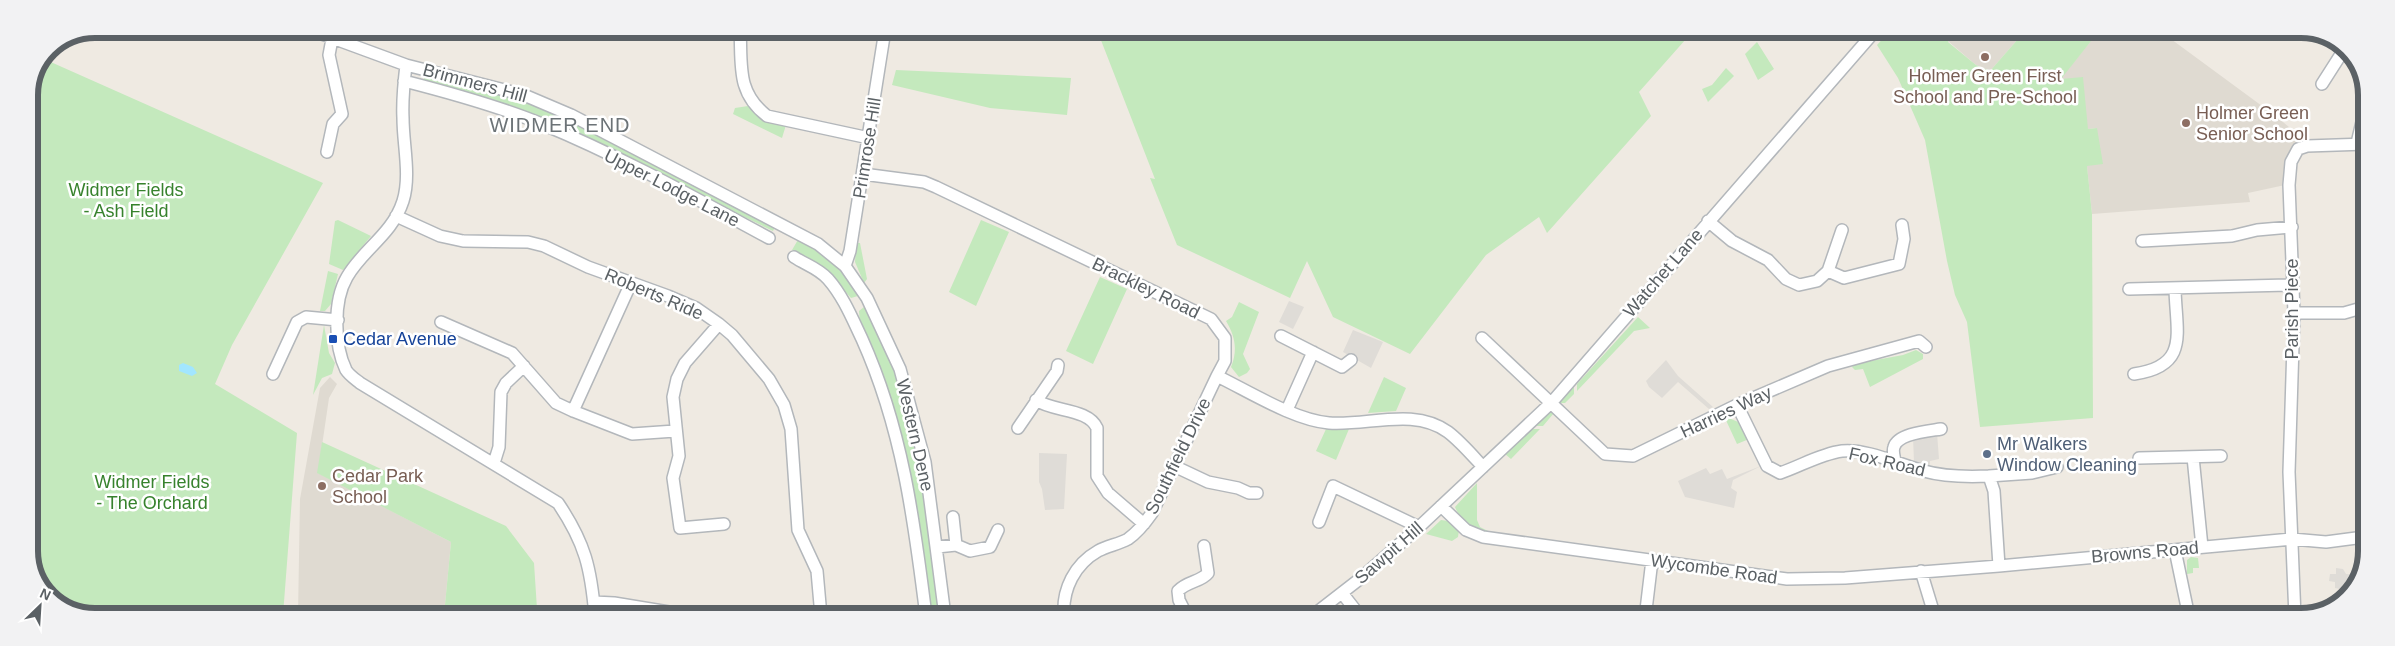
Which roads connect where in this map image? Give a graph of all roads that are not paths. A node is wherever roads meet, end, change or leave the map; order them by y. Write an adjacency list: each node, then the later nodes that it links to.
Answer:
1 (740, 38): 9 (street)
2 (884, 38): 9 (street, Primrose Hill)
3 (1869, 38): 14 (street, Watchet Lane)
4 (332, 39): 6 (street, Brimmers Hill); 11 (street)
5 (2341, 55): 8 (street)
6 (406, 64): 7 (street); 21 (street, Brimmers Hill)
7 (404, 81): 13 (street); 18 (street, Upper Lodge Lane)
8 (2322, 84)
9 (869, 138): 12 (street, Primrose Hill)
10 (2357, 143): 16 (street, Parish Piece)
11 (327, 152)
12 (863, 174): 21 (street, Primrose Hill); 43 (street, Brackley Road)
13 (396, 216): 23 (street, Roberts Ride); 31 (street)
14 (1708, 221): 22 (street); 45 (street, Watchet Lane)
15 (1902, 225): 22 (street)
16 (2292, 227): 19 (street); 24 (street, Parish Piece)
17 (1842, 230): 22 (street)
18 (769, 238)
19 (2142, 241)
20 (794, 257): 28 (street)
21 (845, 266): 27 (street, Western Dene)
22 (1828, 271)
23 (631, 283): 33 (street, Roberts Ride); 48 (street)
24 (2292, 285): 26 (street); 30 (street, Parish Piece)
25 (2129, 288): 26 (street)
26 (2175, 289): 42 (street)
27 (867, 298): 28 (street); 73 (street, Western Dene)
28 (847, 306): 84 (street)
29 (2357, 309): 30 (street)
30 (2294, 313): 70 (street, Parish Piece)
31 (338, 320): 41 (street); 54 (street)
32 (441, 322): 40 (street)
33 (719, 324): 51 (street); 83 (street, Roberts Ride)
34 (1280, 336): 37 (street)
35 (1482, 338): 45 (street, Harries Way)
36 (1923, 341): 46 (street, Harries Way)
37 (1313, 352): 38 (street); 47 (street)
38 (1351, 360)
39 (1058, 365): 44 (street)
40 (524, 366): 48 (street); 54 (street)
41 (272, 374)
42 (2134, 374)
43 (1218, 376): 47 (street); 56 (street, Southfield Drive)
44 (1036, 400): 49 (street); 66 (street)
45 (1552, 402): 46 (street, Harries Way); 58 (street, Watchet Lane)
46 (1738, 405): 55 (street, Fox Road)
47 (1287, 410): 58 (street)
48 (573, 412): 51 (street)
49 (1018, 428)
50 (1941, 429): 55 (street)
51 (676, 431): 65 (street)
52 (2193, 456): 53 (street); 59 (street); 74 (street)
53 (2220, 456)
54 (494, 463): 80 (street)
55 (1895, 463): 60 (street, Fox Road)
56 (1174, 466): 61 (street); 66 (street, Southfield Drive)
57 (2057, 466): 60 (street, Fox Road)
58 (1484, 467): 62 (street, Watchet Lane)
59 (2146, 470)
60 (1988, 476): 77 (street)
61 (1257, 493)
62 (1441, 506): 67 (street, Sawpit Hill); 76 (street, Wycombe Road)
63 (953, 517): 71 (street)
64 (1319, 522): 67 (street)
65 (724, 524)
66 (1144, 524): 86 (street, Southfield Drive)
67 (1419, 527): 79 (street, Sawpit Hill)
68 (998, 530): 71 (street)
69 (2358, 538): 70 (street, Browns Road)
70 (2292, 539): 74 (street, Browns Road); 93 (street, Parish Piece)
71 (956, 545): 73 (street)
72 (1204, 546): 87 (street)
73 (937, 547): 85 (street, Western Dene)
74 (2202, 547): 75 (street, Browns Road)
75 (2175, 550): 77 (street, Browns Road); 92 (street)
76 (1652, 560): 78 (street, Wycombe Road); 90 (street)
77 (1999, 566): 78 (street, Wycombe Road)
78 (1921, 571): 91 (street)
79 (1342, 593): 88 (street, Sawpit Hill); 89 (street)
80 (594, 602): 81 (street); 82 (street)
81 (594, 608)
82 (645, 608)
83 (820, 608)
84 (925, 608)
85 (945, 608)
86 (1063, 608)
87 (1182, 608)
88 (1322, 608)
89 (1354, 608)
90 (1646, 608)
91 (1932, 608)
92 (2187, 608)
93 (2295, 608)

